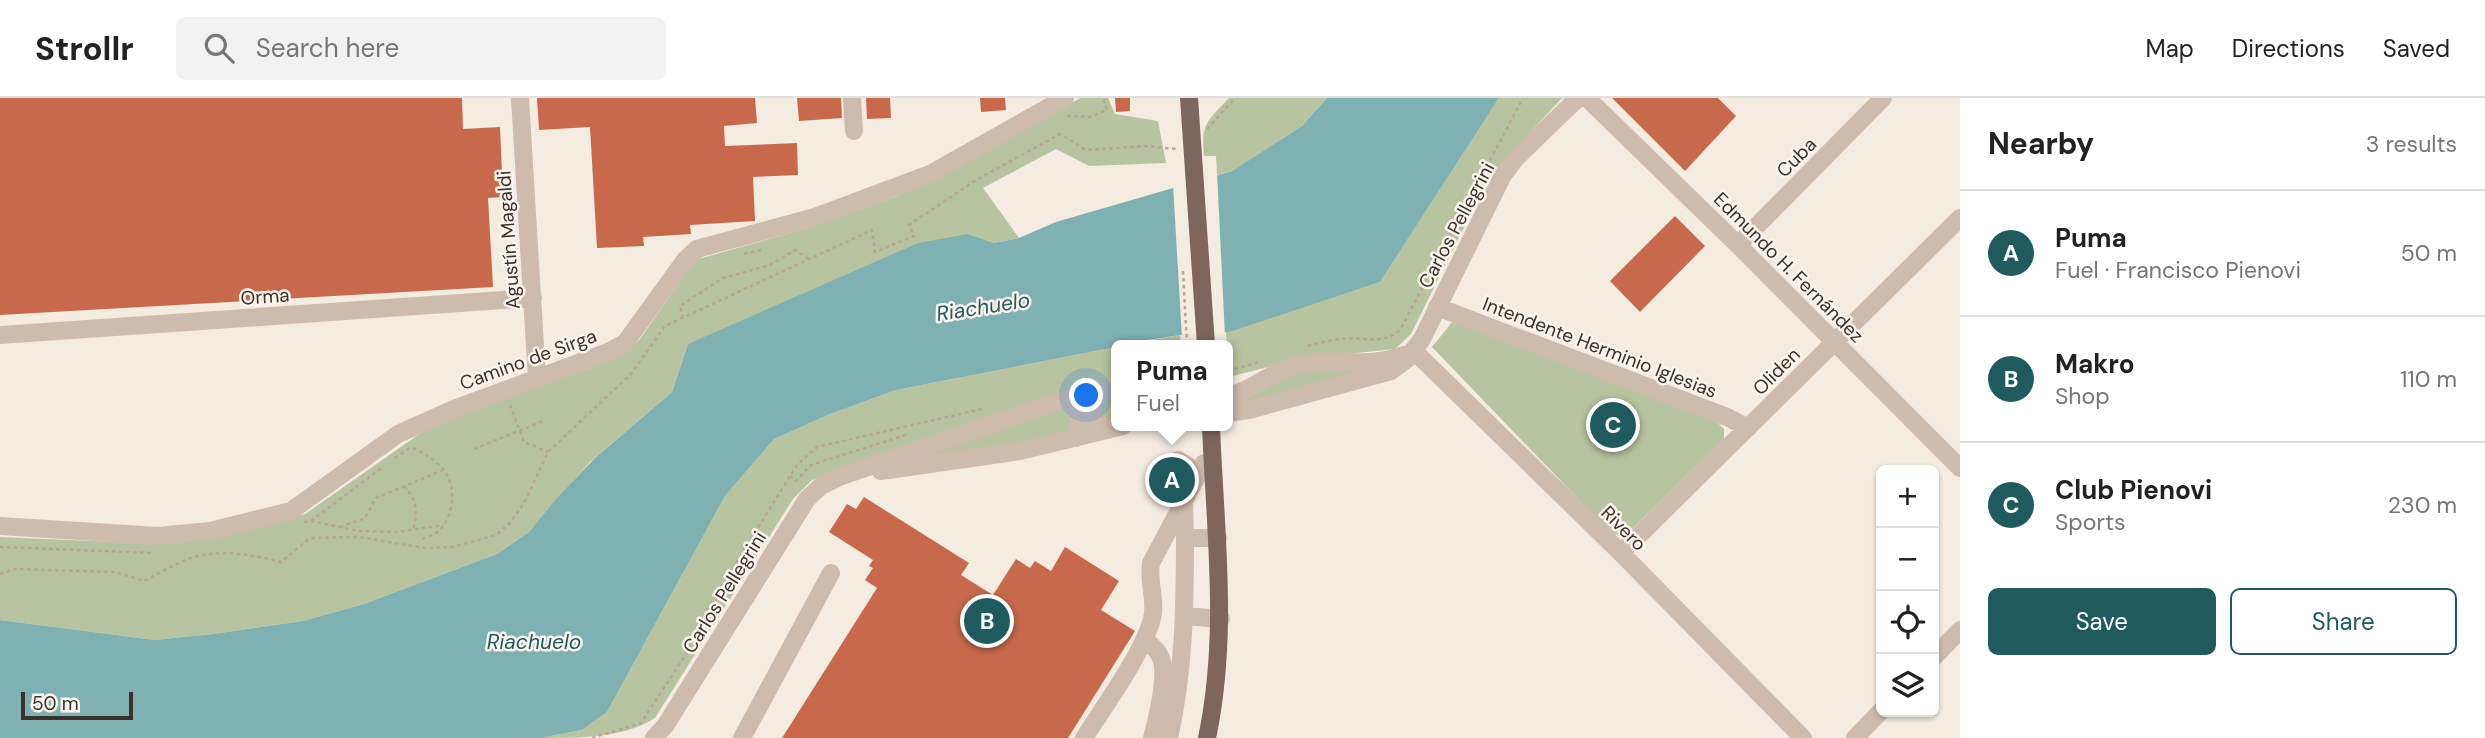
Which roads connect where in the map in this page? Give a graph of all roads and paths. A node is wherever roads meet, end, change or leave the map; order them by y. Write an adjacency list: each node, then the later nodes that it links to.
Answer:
1 (520, 98): 16 (street, Agustín Magaldi)
2 (852, 98): 10 (street)
3 (1065, 98): 29 (street, Camino de Sirga)
4 (1189, 98): 11 (main road)
5 (1235, 98): 11 (path)
6 (1523, 98): 24 (path)
7 (1578, 98): 17 (street, Carlos Pellegrini)
8 (1587, 98): 14 (street, Edmundo H. Fernández)
9 (1884, 98): 14 (street, Cuba)
10 (854, 131)
11 (1200, 132): 22 (main road)
12 (1177, 157): 15 (path)
13 (1960, 218): 23 (street, Oliden)
14 (1738, 245): 23 (street, Edmundo H. Fernández)
15 (810, 260): 18 (path); 18 (path)
16 (533, 298): 20 (street, Orma); 29 (street, Agustín Magaldi)
17 (1437, 307): 25 (street, Carlos Pellegrini); 41 (street, Intendente Herminio Iglesias)
18 (683, 318): 48 (path)
19 (1186, 334): 21 (path)
20 (0, 335)
21 (1187, 340)
22 (1205, 340)
23 (1835, 342): 41 (street, Oliden); 49 (street, Edmundo H. Fernández)
24 (1306, 347)
25 (1413, 350): 27 (street); 32 (street, Carlos Pellegrini); 65 (street, Rivero)
26 (1268, 359): 28 (path)
27 (1300, 365): 32 (street); 33 (street)
28 (1233, 370)
29 (537, 379): 57 (street, Camino de Sirga)
30 (1111, 388): 31 (street, Carlos Pellegrini)
31 (1097, 391): 34 (street, Carlos Pellegrini); 39 (street)
32 (1304, 393): 37 (street, Carlos Pellegrini)
33 (1233, 394)
34 (1066, 399): 44 (street); 52 (street, Carlos Pellegrini)
35 (509, 402): 42 (path)
36 (990, 407): 74 (path)
37 (1233, 412)
38 (543, 421): 42 (path)
39 (1111, 427)
40 (1111, 429): 44 (street, Carlos Pellegrini)
41 (1748, 429): 65 (street, Oliden)
42 (519, 430): 47 (path); 48 (path)
43 (1211, 431): 46 (main road)
44 (1076, 438): 52 (street, Carlos Pellegrini)
45 (412, 447): 50 (path)
46 (1212, 448): 51 (street); 63 (main road)
47 (474, 449)
48 (548, 452): 61 (path)
49 (1960, 468)
50 (443, 470): 53 (path); 56 (path)
51 (1199, 473): 54 (street); 54 (street)
52 (839, 477): 75 (street, Carlos Pellegrini)
53 (404, 486): 58 (path); 59 (path)
54 (1184, 501): 62 (street); 71 (street)
55 (311, 521): 58 (path)
56 (443, 525): 59 (path); 64 (path)
57 (0, 526)
58 (340, 527): 60 (path)
59 (413, 530): 60 (path)
60 (359, 531): 61 (path)
61 (359, 537): 67 (path)
62 (1185, 538): 63 (street); 68 (street)
63 (1217, 538): 69 (main road)
64 (422, 539)
65 (1620, 553): 81 (street, Rivero)
66 (831, 573): 76 (street)
67 (0, 574)
68 (1185, 616): 69 (street); 79 (street)
69 (1221, 619): 80 (main road)
70 (1960, 631): 72 (street)
71 (1145, 640): 77 (street); 78 (street)
72 (1937, 654)
73 (1876, 716): 82 (street)
74 (592, 738)
75 (653, 738)
76 (741, 738)
77 (1084, 738)
78 (1152, 738)
79 (1169, 738)
80 (1207, 738)
81 (1802, 738)
82 (1855, 738)

